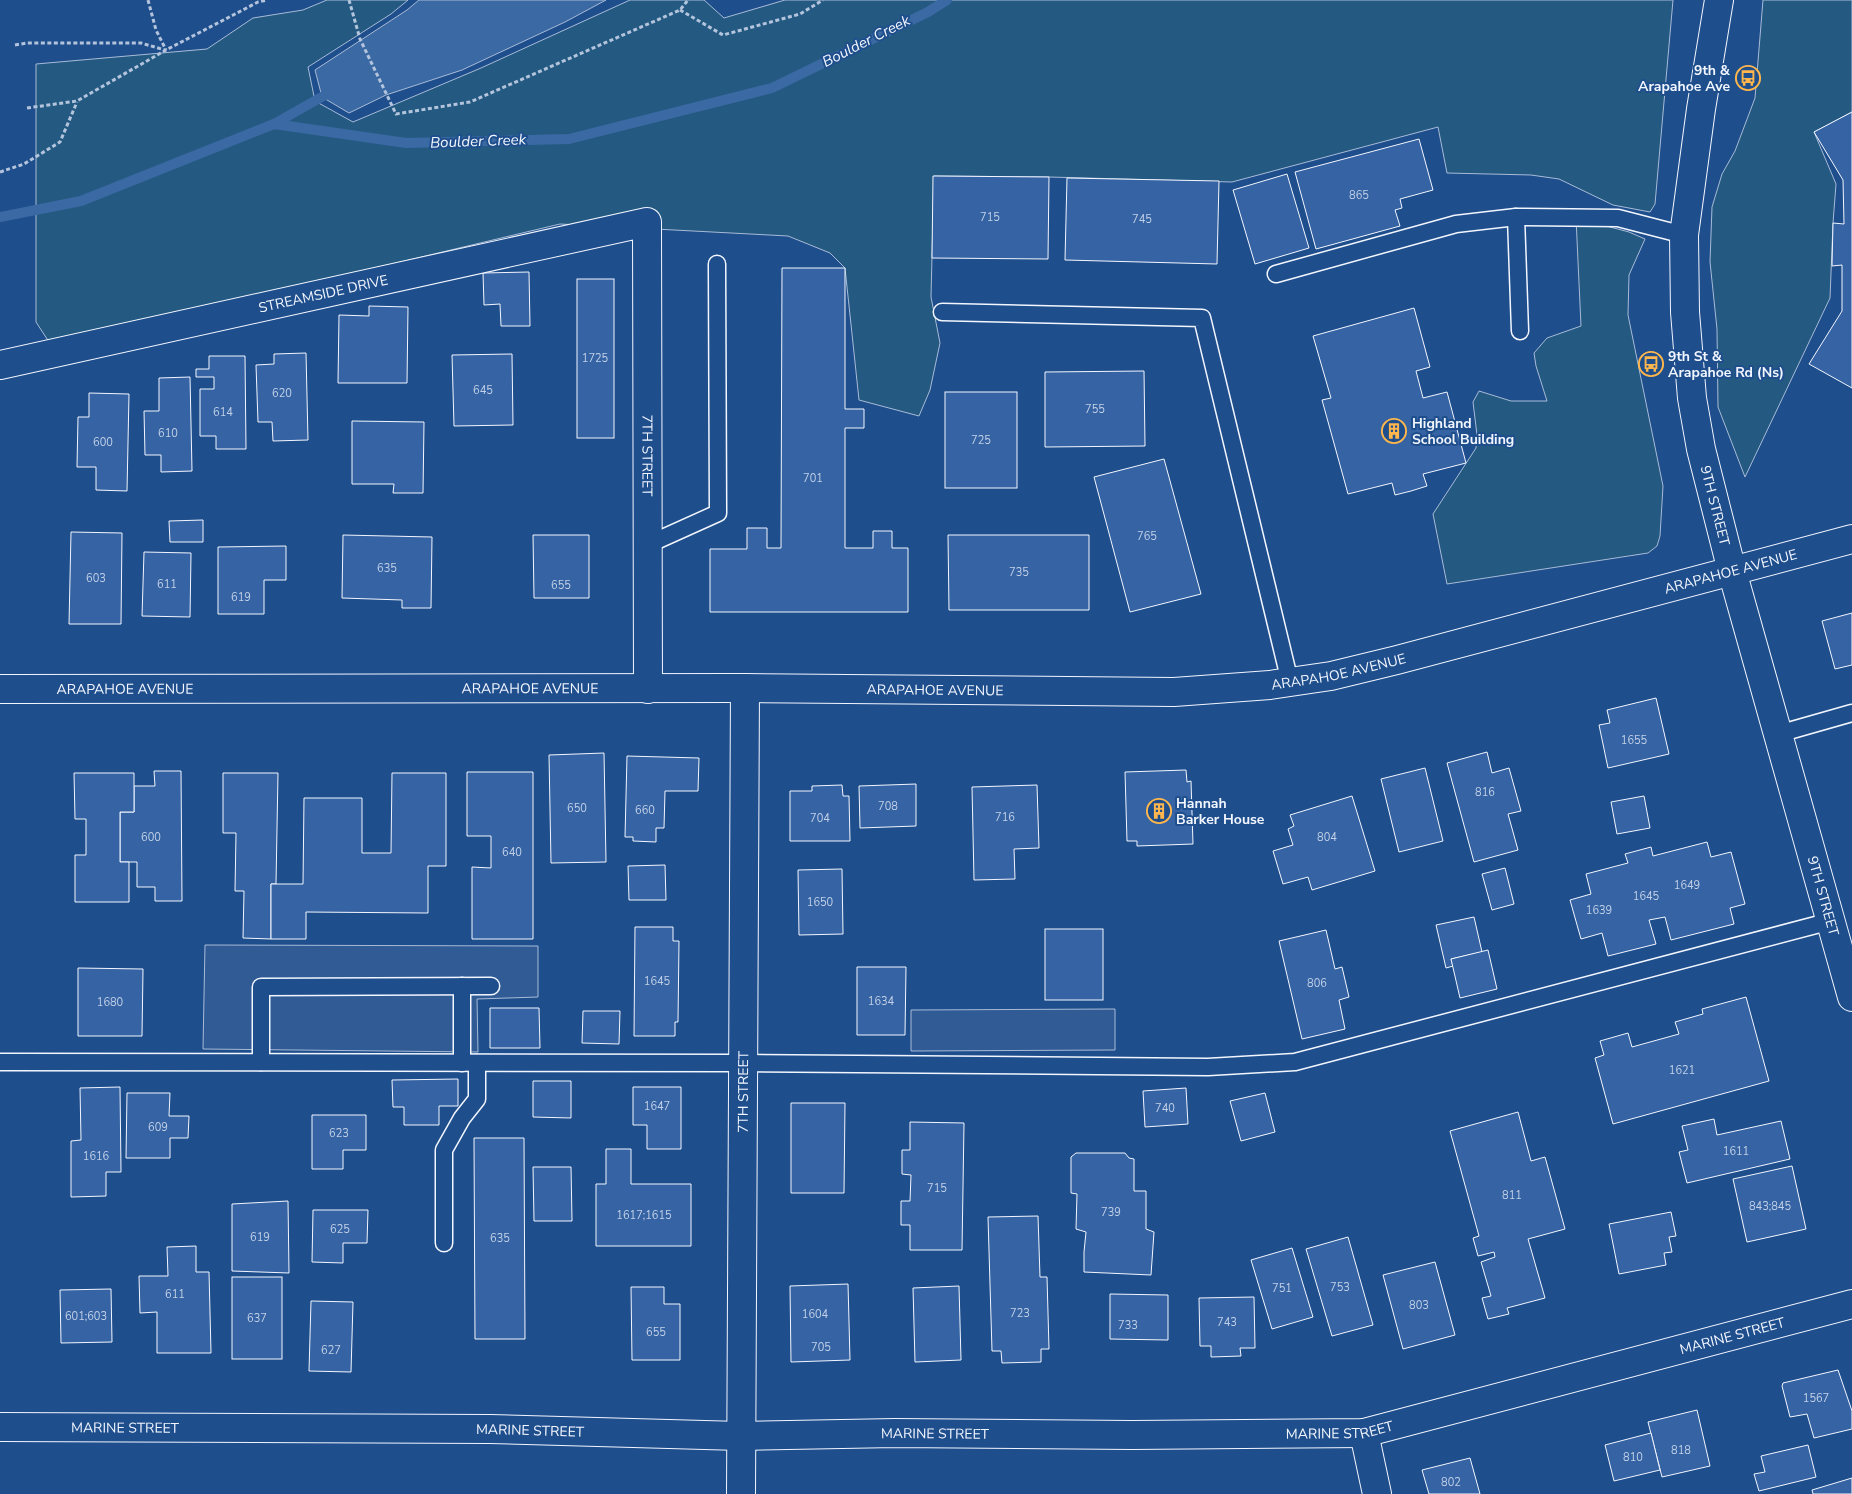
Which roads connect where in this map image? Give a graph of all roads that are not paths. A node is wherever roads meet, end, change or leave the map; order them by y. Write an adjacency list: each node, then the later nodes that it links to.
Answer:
1 (1719, 0): 4 (street, 9TH STREET)
2 (1516, 217): 4 (lane); 6 (lane); 8 (lane)
3 (647, 222): 9 (street, STREAMSIDE DRIVE); 11 (street, 7TH STREET)
4 (1684, 235): 12 (street, 9TH STREET)
5 (717, 264): 11 (lane)
6 (1276, 274)
7 (942, 312): 13 (lane)
8 (1520, 331)
9 (0, 365)
10 (1852, 539): 12 (street, ARAPAHOE AVENUE)
11 (648, 545): 16 (street, 7TH STREET)
12 (1732, 571): 13 (street, ARAPAHOE AVENUE); 18 (street, 9TH STREET)
13 (1290, 682): 14 (street, ARAPAHOE AVENUE)
14 (745, 688): 16 (street, ARAPAHOE AVENUE); 26 (street, 7TH STREET)
15 (0, 689): 16 (street, ARAPAHOE AVENUE)
16 (648, 689)
17 (1852, 713): 18 (lane)
18 (1778, 734): 19 (street, 9TH STREET)
19 (1832, 921): 22 (street, 9TH STREET); 26 (lane)
20 (462, 986): 21 (lane); 24 (lane); 25 (lane)
21 (491, 986)
22 (1852, 997)
23 (0, 1062): 24 (lane)
24 (261, 1062): 25 (lane)
25 (470, 1063): 26 (lane); 27 (lane)
26 (743, 1063): 31 (street, 7TH STREET)
27 (444, 1243)
28 (1852, 1304): 30 (street, MARINE STREET)
29 (0, 1427): 31 (street, MARINE STREET)
30 (1364, 1433): 31 (street, MARINE STREET); 33 (street)
31 (740, 1436): 32 (street, 7TH STREET)
32 (741, 1494)
33 (1377, 1494)

